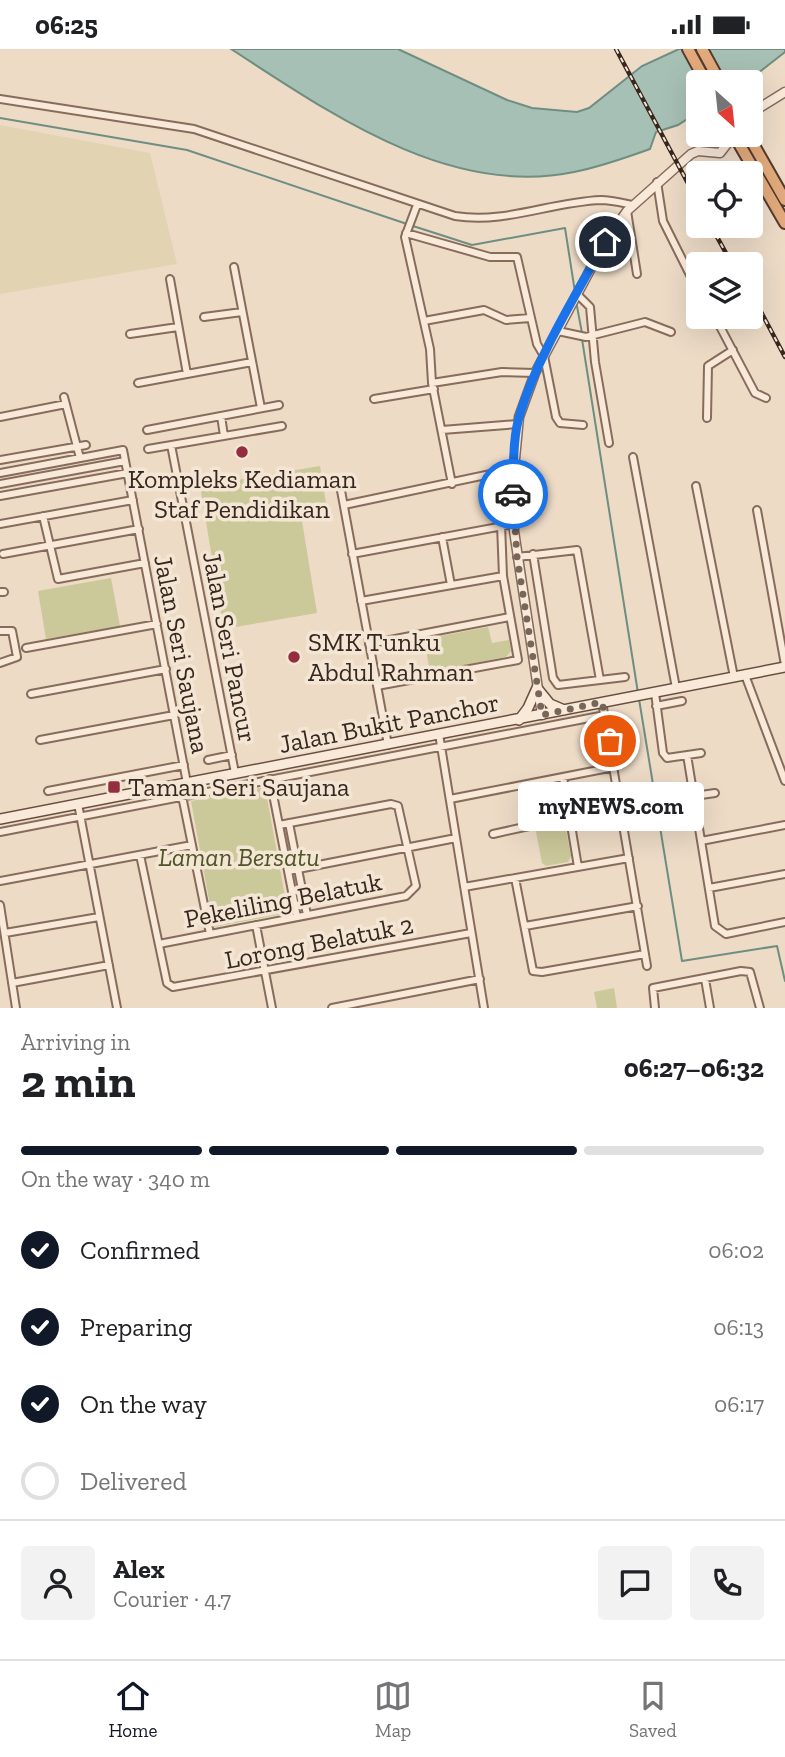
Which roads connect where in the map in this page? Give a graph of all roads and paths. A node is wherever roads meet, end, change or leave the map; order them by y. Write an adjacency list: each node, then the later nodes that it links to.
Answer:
1 (688, 49): 3 (highway)
2 (702, 49): 4 (highway)
3 (699, 70)
4 (713, 70)
5 (785, 92): 7 (street)
6 (0, 99): 13 (street)
7 (763, 106)
8 (727, 147): 11 (street)
9 (741, 147): 15 (highway)
10 (755, 147): 12 (highway)
11 (657, 183): 14 (street); 18 (street)
12 (785, 201)
13 (416, 207): 14 (street); 16 (street)
14 (630, 208): 19 (street); 21 (street)
15 (785, 223)
16 (406, 230): 24 (street); 25 (street)
17 (234, 267): 22 (street)
18 (686, 267)
19 (637, 274)
20 (170, 279): 26 (street)
21 (577, 294): 28 (street); 31 (street)
22 (242, 312): 23 (street); 34 (street)
23 (204, 317)
24 (530, 318): 25 (street); 33 (street)
25 (424, 321): 38 (street)
26 (178, 327): 30 (street); 36 (street)
27 (722, 329): 32 (street)
28 (558, 331): 31 (street); 33 (street)
29 (671, 332): 31 (street)
30 (130, 334)
31 (585, 335): 52 (street)
32 (733, 350): 39 (street); 45 (street)
33 (544, 356): 35 (street); 47 (street)
34 (252, 362): 36 (street); 42 (street)
35 (535, 373): 38 (street); 46 (street)
36 (187, 374): 37 (street)
37 (138, 383)
38 (433, 386): 40 (street); 50 (street)
39 (766, 398)
40 (374, 399)
41 (279, 404): 42 (street)
42 (261, 408): 43 (street)
43 (220, 416): 49 (street); 51 (street)
44 (0, 417): 55 (street)
45 (707, 418)
46 (518, 424): 50 (street); 61 (street)
47 (583, 425)
48 (282, 426): 51 (street)
49 (147, 430)
50 (442, 430): 66 (street)
51 (224, 436): 54 (street)
52 (608, 443)
53 (86, 445): 55 (street)
54 (171, 445): 56 (street); 118 (street, Jalan Seri Pancur)
55 (76, 446): 58 (street); 59 (street)
56 (148, 449)
57 (633, 457): 102 (street)
58 (80, 458): 60 (street, Jalan Seri Saujana); 63 (street)
59 (0, 460)
60 (125, 461): 64 (street, Jalan Seri Saujana); 65 (street)
61 (514, 469): 62 (street); 75 (street)
62 (499, 472): 66 (street); 76 (street)
63 (0, 473)
64 (128, 473): 69 (street); 70 (street, Jalan Seri Saujana)
65 (0, 484)
66 (452, 484): 71 (street)
67 (340, 485): 71 (street)
68 (695, 486): 98 (street)
69 (0, 496)
70 (133, 500): 73 (street); 77 (street, Jalan Seri Saujana)
71 (344, 505): 81 (street)
72 (757, 510): 94 (street)
73 (43, 516): 74 (street); 79 (street)
74 (0, 524)
75 (514, 524): 76 (street); 83 (street)
76 (500, 526): 78 (street); 85 (street)
77 (139, 529): 79 (street); 84 (street, Jalan Seri Saujana)
78 (442, 537): 81 (street); 86 (street)
79 (48, 545): 80 (street); 84 (street)
80 (3, 554)
81 (352, 554): 87 (street)
82 (533, 554): 83 (street); 99 (street); 99 (street)
83 (517, 557): 101 (street)
84 (145, 563): 89 (street, Jalan Seri Saujana)
85 (503, 576): 86 (street); 88 (street)
86 (451, 585): 87 (street)
87 (361, 601): 91 (street)
88 (510, 617): 91 (street); 100 (street)
89 (157, 624): 92 (street); 95 (street, Jalan Seri Saujana)
90 (0, 631): 93 (street)
91 (369, 644): 100 (street)
92 (26, 648)
93 (0, 663)
94 (785, 666): 96 (main road, Jalan Bukit Panchor)
95 (166, 669): 104 (street); 109 (street, Jalan Seri Saujana)
96 (745, 675): 98 (main road, Jalan Bukit Panchor); 126 (street)
97 (625, 677): 99 (street)
98 (734, 677): 102 (main road, Jalan Bukit Panchor)
99 (600, 680)
100 (377, 686): 115 (street)
101 (537, 688): 108 (main road); 110 (street); 112 (main road)
102 (676, 688): 103 (main road, Jalan Bukit Panchor)
103 (654, 693): 106 (main road, Jalan Bukit Panchor); 107 (street)
104 (31, 694)
105 (682, 701): 107 (street)
106 (602, 702): 108 (main road, Jalan Bukit Panchor); 111 (street)
107 (656, 706): 119 (street)
108 (565, 710): 110 (main road, Jalan Bukit Panchor)
109 (174, 715): 114 (street); 121 (street, Jalan Seri Saujana)
110 (542, 715): 112 (main road, Jalan Bukit Panchor)
111 (605, 715): 116 (street, Jalan Bukit Panchor); 122 (street)
112 (519, 720): 113 (main road, Jalan Bukit Panchor)
113 (439, 734): 115 (main road, Jalan Bukit Panchor); 116 (street)
114 (40, 740)
115 (388, 745): 123 (main road, Jalan Bukit Panchor)
116 (441, 746): 125 (street, Jalan Bukit Panchor); 133 (street)
117 (701, 754): 119 (street)
118 (232, 755): 120 (street); 123 (street, Jalan Seri Pancur)
119 (687, 755): 132 (street)
120 (208, 760)
121 (184, 765): 127 (street, Jalan Seri Saujana); 129 (street)
122 (614, 767): 124 (street); 147 (street)
123 (235, 773): 127 (main road, Jalan Bukit Panchor)
124 (562, 777): 128 (street); 149 (street)
125 (270, 779): 131 (street, Jalan Bukit Panchor); 138 (street)
126 (785, 781)
127 (187, 783): 134 (main road, Jalan Bukit Panchor)
128 (522, 785): 133 (street); 141 (street)
129 (48, 791)
130 (715, 793): 132 (street)
131 (182, 796): 135 (street, Jalan Bukit Panchor); 144 (street)
132 (694, 796): 143 (street)
133 (450, 799): 142 (street)
134 (78, 804): 135 (street); 136 (main road, Jalan Bukit Panchor)
135 (80, 817): 140 (street, Jalan Bukit Panchor); 148 (street)
136 (0, 819)
137 (289, 823): 138 (street, Pekeliling Belatuk); 145 (street, Pekeliling Belatuk); 150 (street)
138 (279, 825): 151 (street)
139 (785, 825): 143 (street)
140 (0, 832)
141 (493, 834)
142 (456, 838): 145 (street); 155 (street)
143 (701, 841): 156 (street)
144 (192, 845): 146 (street); 167 (street)
145 (409, 848): 150 (street); 159 (street, Pekeliling Belatuk)
146 (140, 855): 148 (street); 168 (street)
147 (629, 858): 149 (street); 158 (street)
148 (90, 865): 154 (street); 160 (street)
149 (578, 867): 153 (street)
150 (298, 869): 151 (street); 159 (street)
151 (288, 871): 161 (street)
152 (785, 874): 156 (street)
153 (515, 878): 155 (street); 164 (street)
154 (0, 881)
155 (464, 887): 166 (street)
156 (709, 888): 162 (street)
157 (0, 905): 165 (street)
158 (638, 906): 164 (street); 169 (street)
159 (307, 915): 161 (street, Pekeliling Belatuk)
160 (99, 917): 165 (street); 170 (street)
161 (297, 917): 163 (street, Pekeliling Belatuk)
162 (785, 922)
163 (256, 925): 167 (street, Pekeliling Belatuk); 172 (street)
164 (525, 926): 169 (street)
165 (5, 933): 175 (street)
166 (471, 933): 172 (street, Lorong Belatuk 2); 173 (street)
167 (209, 934): 168 (street, Pekeliling Belatuk)
168 (159, 944): 172 (street, Lorong Belatuk 2)
169 (645, 954): 171 (street)
170 (109, 965): 175 (street); 177 (street)
171 (647, 966)
172 (265, 972): 178 (street)
173 (480, 979): 179 (street); 180 (street)
174 (705, 979): 181 (street); 182 (street); 183 (street)
175 (12, 983): 176 (street)
176 (16, 1008)
177 (117, 1008)
178 (272, 1008)
179 (332, 1008)
180 (484, 1008)
181 (655, 1008)
182 (710, 1008)
183 (760, 1008)

